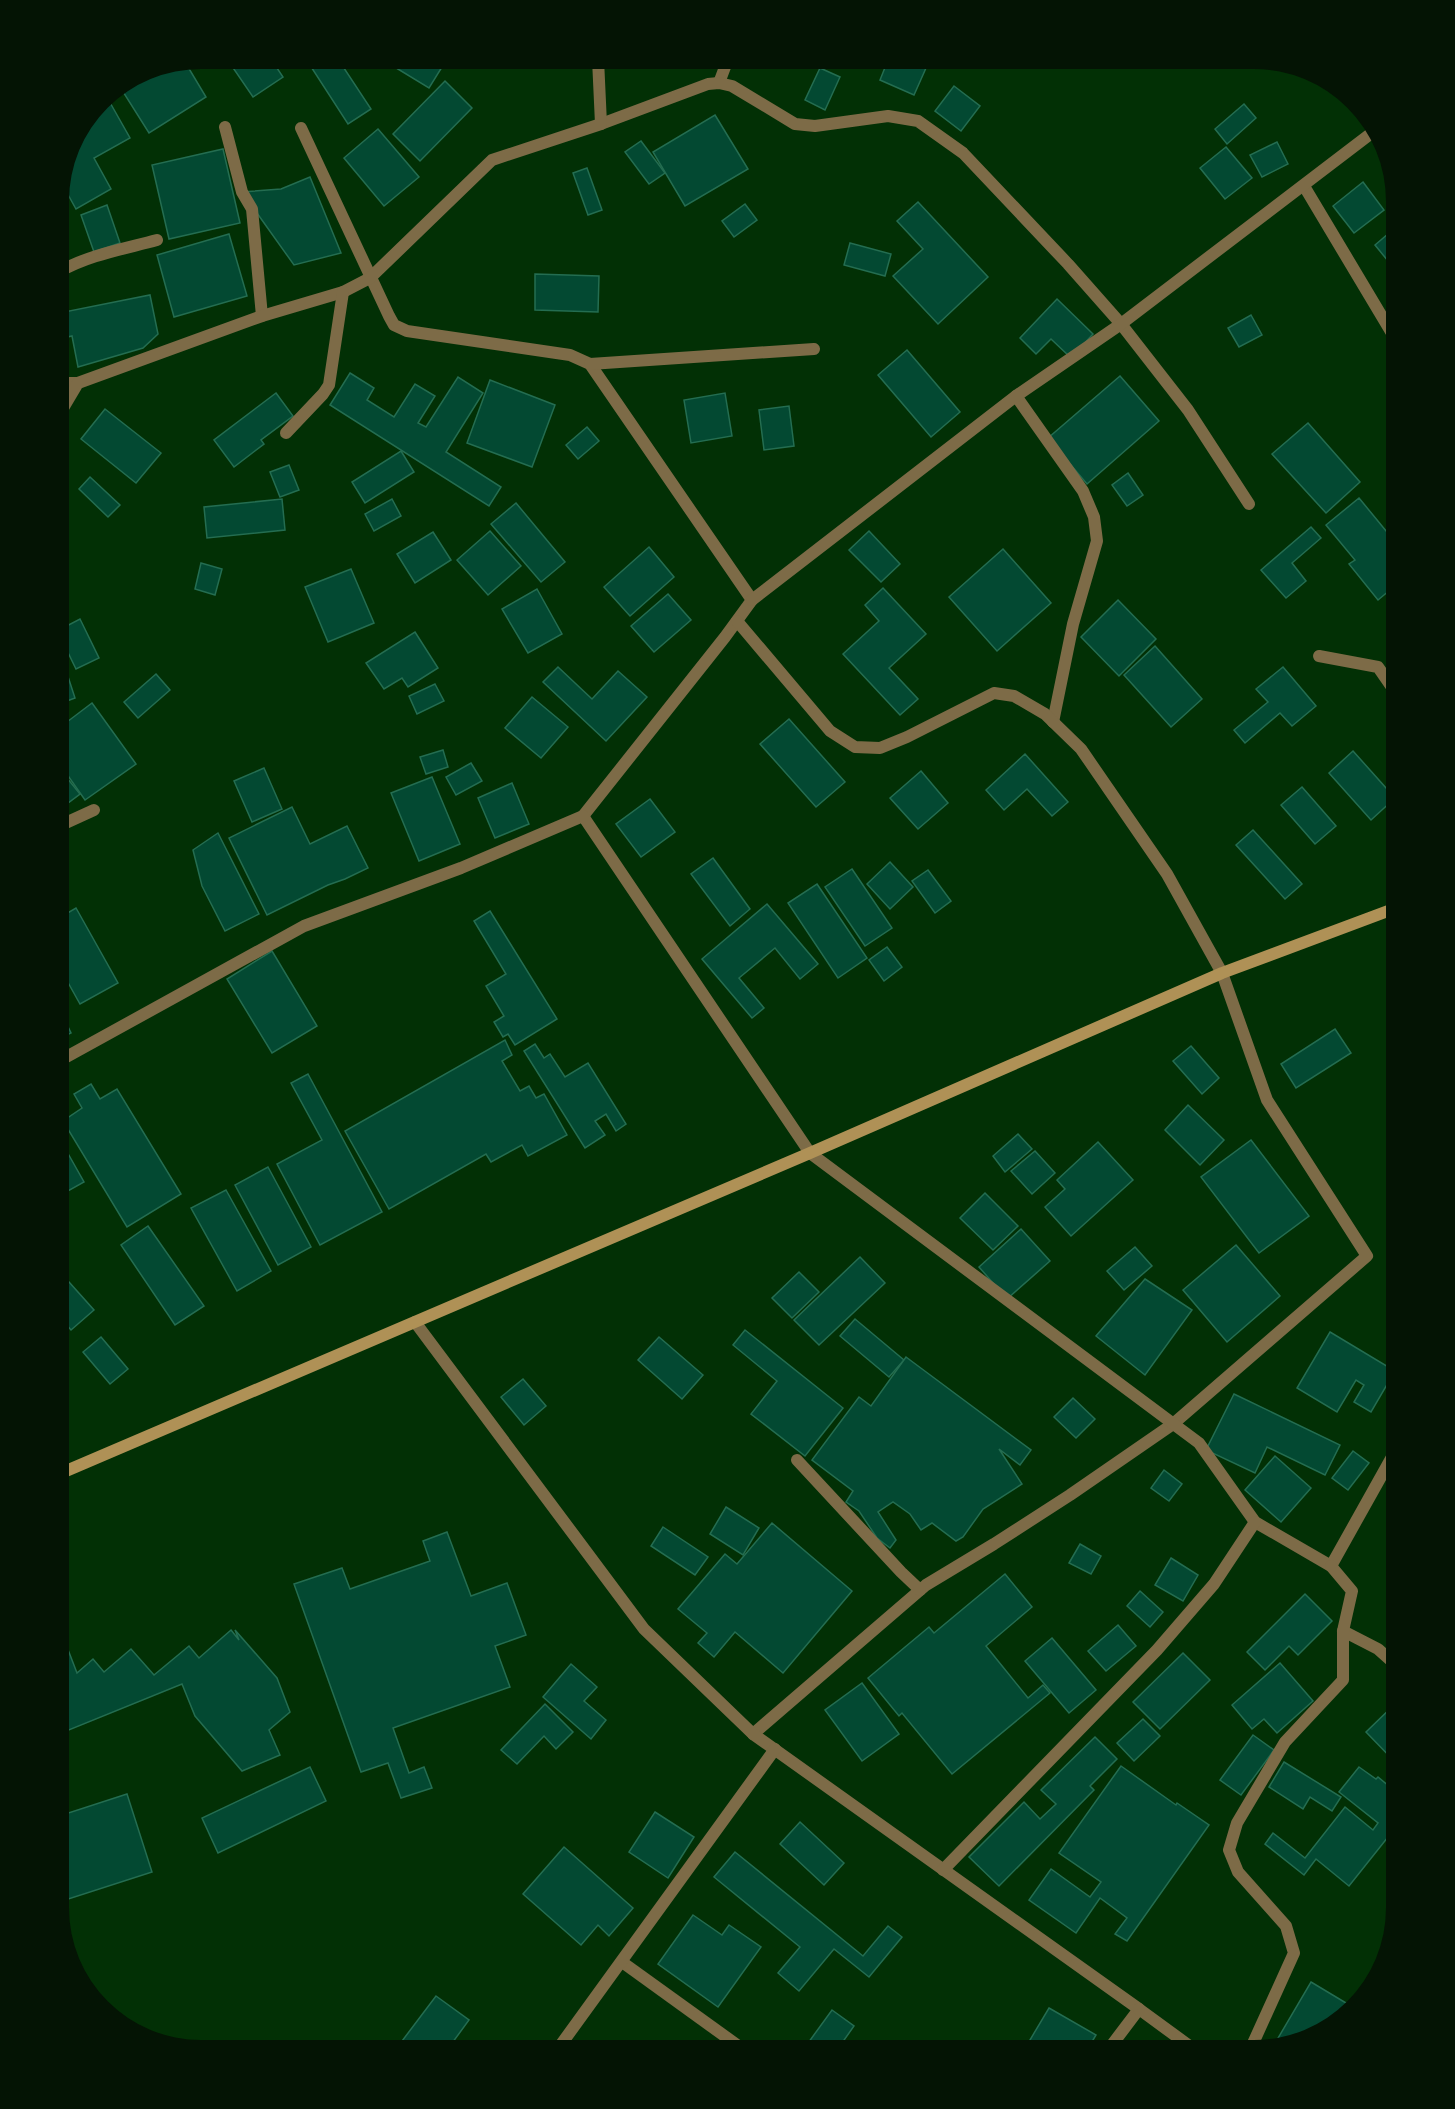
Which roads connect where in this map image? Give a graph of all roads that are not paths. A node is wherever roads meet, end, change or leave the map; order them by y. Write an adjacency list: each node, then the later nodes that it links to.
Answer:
1 (598, 69): 4 (street)
2 (724, 69): 3 (street)
3 (718, 83): 4 (street); 15 (street)
4 (601, 124): 11 (street)
5 (225, 127): 13 (street)
6 (301, 128): 11 (street)
7 (1369, 135): 8 (street)
8 (1304, 186): 14 (street); 15 (street)
9 (157, 240): 10 (street)
10 (69, 266)
11 (370, 278): 12 (street); 17 (street)
12 (343, 292): 13 (street); 22 (street)
13 (262, 316): 19 (street)
14 (1386, 323)
15 (1121, 324): 20 (street); 23 (street)
16 (814, 349): 17 (street)
17 (590, 363): 24 (street)
18 (69, 383): 19 (street)
19 (78, 383): 21 (street)
20 (1016, 396): 24 (street); 28 (street)
21 (69, 398)
22 (286, 433)
23 (1249, 504)
24 (752, 600): 25 (street)
25 (737, 621): 28 (street); 30 (street)
26 (1319, 656): 27 (street)
27 (1386, 679)
28 (1053, 722): 33 (street)
29 (94, 810): 31 (street)
30 (583, 816): 34 (street); 35 (street)
31 (69, 821)
32 (1386, 912): 33 (main road)
33 (1222, 973): 35 (main road); 37 (street)
34 (69, 1055)
35 (810, 1153): 36 (main road); 37 (street)
36 (415, 1322): 40 (main road); 46 (street)
37 (1173, 1424): 41 (street); 43 (street)
38 (796, 1460): 43 (street)
39 (1386, 1468): 42 (street)
40 (69, 1469)
41 (1255, 1522): 42 (street); 48 (street)
42 (1331, 1566): 44 (street)
43 (920, 1590): 46 (street)
44 (1343, 1631): 45 (street); 55 (street)
45 (1386, 1656)
46 (753, 1734): 47 (street)
47 (775, 1749): 48 (street); 49 (street)
48 (943, 1870): 50 (street)
49 (622, 1962): 51 (street); 52 (street)
50 (1139, 2009): 53 (street); 54 (street)
51 (564, 2040)
52 (730, 2040)
53 (1116, 2040)
54 (1181, 2040)
55 (1255, 2040)

